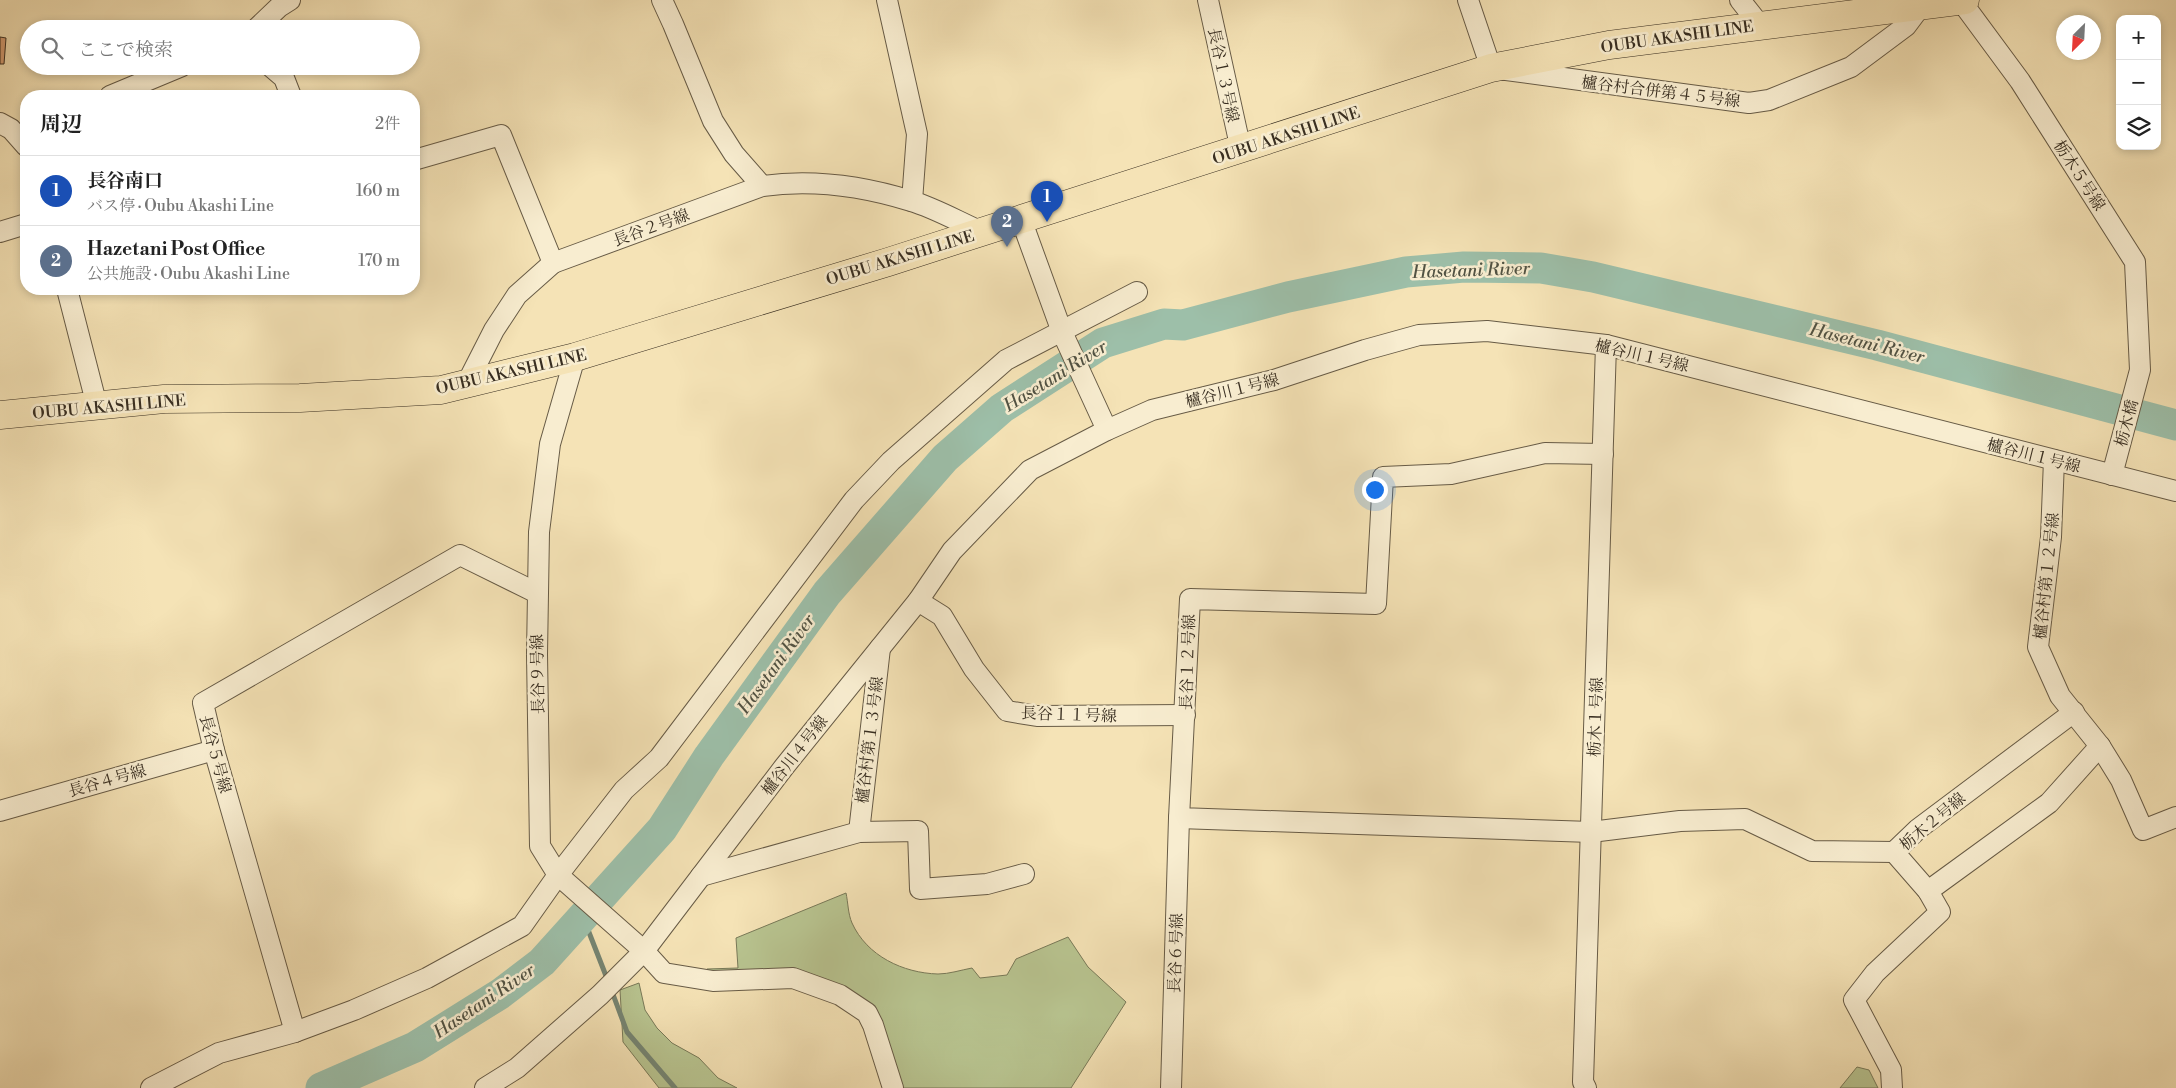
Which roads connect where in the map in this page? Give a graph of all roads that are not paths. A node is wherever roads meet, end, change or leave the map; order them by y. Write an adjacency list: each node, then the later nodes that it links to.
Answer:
1 (290, 0): 9 (street)
2 (662, 0): 20 (street)
3 (888, 0): 21 (street)
4 (1208, 0): 18 (street, 長谷１３号線)
5 (1468, 0): 11 (street)
6 (1740, 0): 10 (street)
7 (1963, 0): 8 (main road, OUBU AKASHI LINE); 32 (street, 栃木５号線)
8 (1920, 3): 10 (main road, OUBU AKASHI LINE); 11 (street, 櫨谷村合併第４５号線)
9 (265, 20)
10 (1759, 24): 11 (main road, OUBU AKASHI LINE)
11 (1491, 68): 18 (main road, OUBU AKASHI LINE)
12 (160, 75): 14 (street)
13 (280, 75): 15 (street)
14 (124, 90)
15 (289, 90)
16 (0, 122): 17 (street)
17 (20, 139)
18 (1241, 150): 22 (main road, OUBU AKASHI LINE)
19 (420, 158): 26 (street)
20 (762, 186): 21 (street, 長谷２号線); 26 (street, 長谷２号線)
21 (912, 201): 25 (street, 長谷２号線)
22 (1021, 219): 25 (main road, OUBU AKASHI LINE); 29 (street)
23 (20, 226): 24 (street)
24 (0, 232)
25 (982, 232): 31 (main road, OUBU AKASHI LINE)
26 (554, 263): 33 (street)
27 (1137, 292): 29 (street)
28 (68, 295): 34 (street)
29 (1062, 332): 36 (street); 55 (street)
30 (1606, 345): 36 (street, 櫨谷川１号線); 37 (street, 栃木１号線); 38 (street, 櫨谷川１号線)
31 (575, 357): 33 (main road, OUBU AKASHI LINE); 41 (street, 長谷９号線)
32 (2140, 370): 39 (street, 栃木橋)
33 (467, 383): 34 (main road, OUBU AKASHI LINE)
34 (97, 406): 35 (main road, OUBU AKASHI LINE)
35 (0, 415)
36 (1107, 430): 42 (street, 櫨谷川４号線)
37 (1603, 454): 45 (street, 長谷１２号線); 52 (street, 栃木１号線)
38 (2054, 460): 39 (street, 櫨谷川１号線); 44 (street, 櫨谷村第１２号線)
39 (2112, 475): 40 (street, 櫨谷川１号線)
40 (2176, 491)
41 (537, 593): 47 (street, 長谷５号線); 55 (street, 長谷９号線)
42 (918, 601): 43 (street, 櫨谷川４号線); 45 (street, 長谷１１号線)
43 (880, 648): 51 (street, 櫨谷村第１３号線); 56 (street, 櫨谷川４号線)
44 (2074, 712): 46 (street, 櫨谷村第１２号線); 53 (street, 栃木２号線)
45 (1185, 715): 50 (street, 長谷１２号線)
46 (2100, 746): 49 (street, 櫨谷村第１２号線); 57 (street)
47 (214, 750): 48 (street, 長谷４号線); 59 (street, 長谷５号線)
48 (0, 811)
49 (2176, 817)
50 (1180, 818): 52 (street); 66 (street, 長谷６号線)
51 (859, 832): 54 (street); 56 (street)
52 (1591, 832): 53 (street, 栃木２号線); 67 (street, 栃木１号線)
53 (1894, 852): 57 (street)
54 (1024, 874)
55 (558, 875): 58 (street, 長谷９号線); 59 (street)
56 (701, 876): 58 (street, 櫨谷川４号線)
57 (1928, 891): 61 (street)
58 (644, 951): 60 (street, 櫨谷川４号線); 65 (street, 長谷９号線)
59 (295, 1032): 62 (street)
60 (517, 1068): 63 (street, 櫨谷川４号線); 64 (street)
61 (1891, 1079)
62 (151, 1088)
63 (485, 1088)
64 (509, 1088)
65 (893, 1088)
66 (1171, 1088)
67 (1586, 1088)

